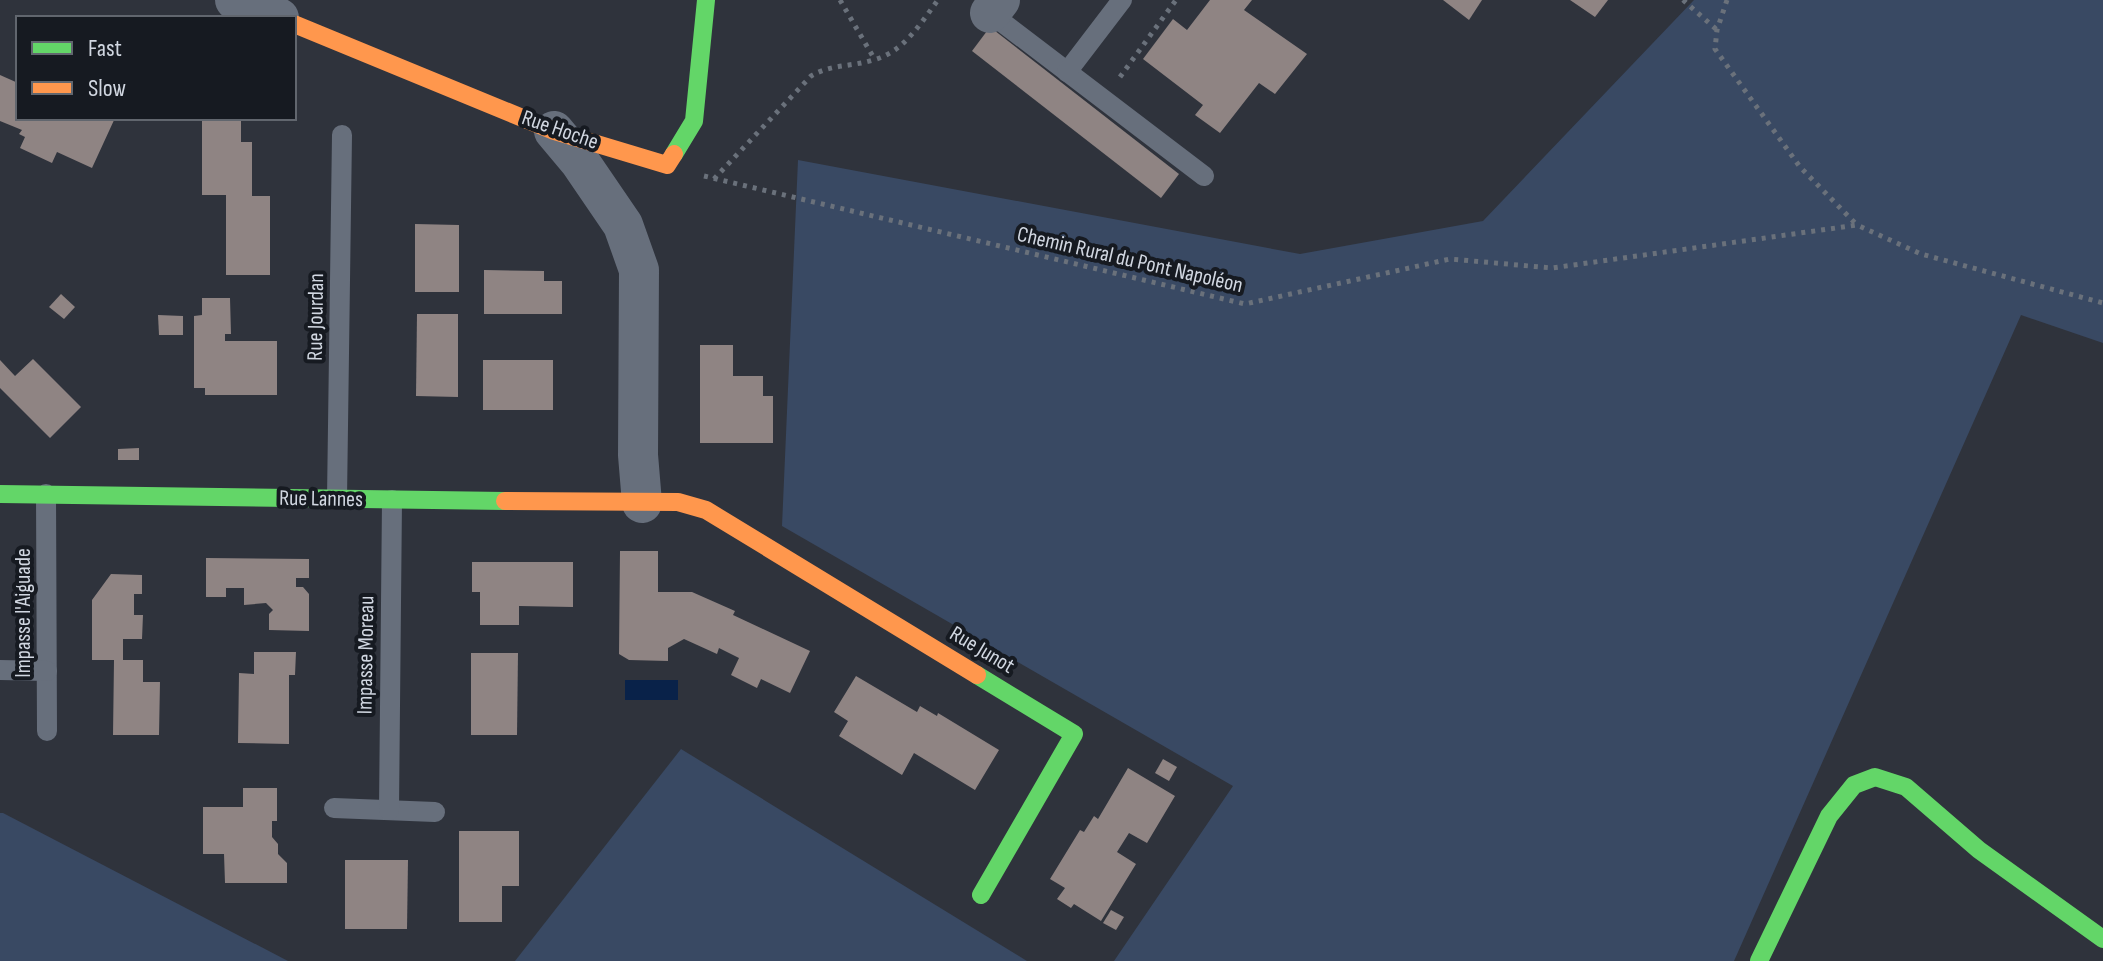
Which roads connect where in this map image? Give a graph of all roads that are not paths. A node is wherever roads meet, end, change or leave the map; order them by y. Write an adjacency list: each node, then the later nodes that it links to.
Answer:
1 (235, 0): 5 (street)
2 (706, 0): 8 (street, Rue Hoche)
3 (1122, 0): 7 (lane)
4 (995, 6): 7 (lane)
5 (274, 16)
6 (296, 25): 8 (street, Rue Hoche)
7 (1067, 72): 10 (lane)
8 (554, 131): 15 (street)
9 (342, 135): 13 (lane, Rue Jourdan)
10 (1204, 176)
11 (0, 494): 12 (street, Rue Lannes)
12 (46, 494): 13 (street, Rue Lannes); 18 (lane, Impasse l'Aiguade)
13 (337, 499): 14 (street, Rue Lannes)
14 (392, 500): 15 (street, Rue Lannes); 21 (lane, Impasse Moreau)
15 (642, 503): 16 (street, Rue Lannes)
16 (706, 510): 23 (street, Rue Junot)
17 (0, 670): 18 (lane)
18 (47, 671): 19 (lane, Impasse l'Aiguade)
19 (47, 731)
20 (334, 808): 21 (lane)
21 (389, 810): 22 (lane)
22 (435, 812)
23 (981, 895)
24 (2103, 939): 25 (street)
25 (1759, 961)

